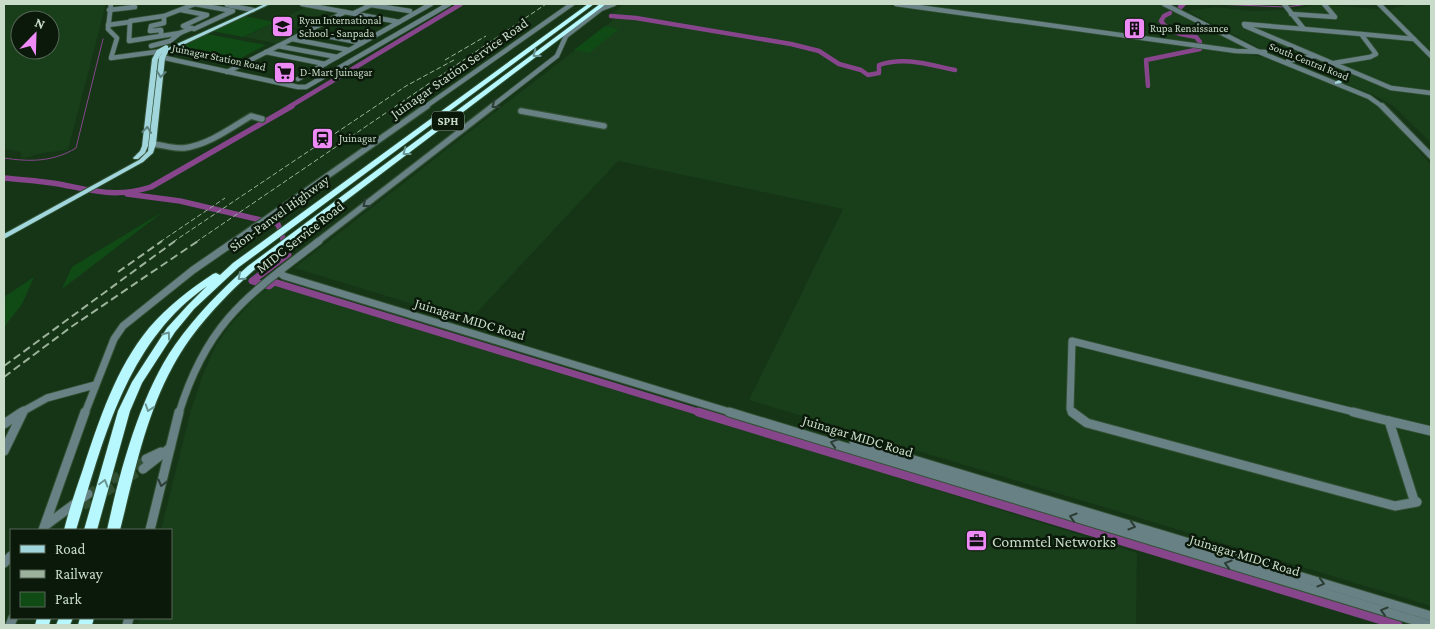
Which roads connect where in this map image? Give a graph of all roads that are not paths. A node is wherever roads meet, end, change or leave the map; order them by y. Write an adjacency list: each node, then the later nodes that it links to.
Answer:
1 (111, 4): 23 (street)
2 (219, 4): 25 (street)
3 (262, 4): 25 (main road)
4 (268, 4): 25 (main road)
5 (302, 4): 19 (street)
6 (366, 4): 7 (street)
7 (372, 4): 8 (street); 28 (street)
8 (388, 4)
9 (431, 4): 31 (street)
10 (444, 4): 61 (street)
11 (449, 4): 61 (street)
12 (572, 4): 77 (street, Juinagar Station Service Road)
13 (590, 4): 75 (highway, Sion-Panvel Highway / SPH)
14 (603, 4): 40 (highway, Sion-Panvel Highway / SPH)
15 (614, 4): 40 (street, MIDC Service Road)
16 (896, 4): 49 (street)
17 (1166, 4): 49 (street, South Central Road)
18 (1284, 4): 27 (street)
19 (313, 5): 26 (street)
20 (1325, 5): 27 (street)
21 (1381, 5): 43 (street)
22 (134, 7): 23 (street)
23 (110, 10): 32 (street)
24 (181, 10): 29 (street); 33 (street); 35 (street)
25 (251, 10): 35 (main road); 50 (main road)
26 (344, 12): 28 (street); 37 (street)
27 (1290, 12): 34 (street)
28 (354, 13): 31 (street)
29 (164, 16): 30 (street); 41 (street)
30 (130, 20): 32 (street); 41 (street)
31 (399, 22): 44 (street)
32 (108, 25): 50 (street)
33 (185, 29): 35 (street); 36 (street); 38 (street)
34 (1304, 29): 39 (street); 51 (street)
35 (196, 30): 50 (main road)
36 (168, 31)
37 (305, 32): 42 (street); 44 (street)
38 (180, 33): 41 (street); 45 (street)
39 (1361, 34): 43 (street); 55 (street)
40 (563, 35): 76 (street, MIDC Service Road, one-way to 76); 92 (highway, Sion-Panvel Highway / SPH, one-way to 92)
41 (161, 36)
42 (292, 39): 46 (street); 47 (street)
43 (1414, 39): 52 (street)
44 (362, 43): 47 (street)
45 (151, 46)
46 (278, 46): 48 (street); 53 (street)
47 (349, 50): 53 (street)
48 (266, 52): 56 (street); 57 (street)
49 (1262, 52): 54 (street, South Central Road); 60 (street, South Central Road)
50 (161, 54): 57 (street, Juinagar Station Road); 58 (street, Juinagar Station Road); 63 (main road, one-way to 63); 64 (main road)
51 (1316, 56): 54 (street); 55 (street)
52 (1431, 56)
53 (337, 57): 56 (street)
54 (1288, 61): 60 (street, South Central Road)
55 (1334, 63): 62 (street)
56 (325, 64): 59 (street)
57 (232, 69): 58 (street); 61 (street, Juinagar Station Road)
58 (227, 72): 61 (street, Juinagar Station Road)
59 (298, 79)
60 (1338, 82): 69 (street, South Central Road); 70 (street, South Central Road)
61 (302, 86)
62 (1431, 93)
63 (158, 102): 64 (main road); 68 (main road)
64 (150, 103): 71 (main road, one-way to 64)
65 (521, 111): 67 (street)
66 (262, 119): 68 (street)
67 (604, 126)
68 (154, 144): 71 (main road)
69 (1431, 150)
70 (1431, 156)
71 (125, 169): 72 (main road)
72 (65, 201): 73 (main road); 74 (main road)
73 (4, 232)
74 (4, 237)
75 (236, 265): 88 (highway); 91 (highway, Sion-Panvel Highway / SPH, one-way to 75)
76 (279, 272): 83 (street, MIDC Service Road); 87 (street, Juinagar MIDC Road, one-way to 76)
77 (95, 384): 78 (street); 89 (street, Juinagar Station Service Road)
78 (24, 410): 80 (street); 84 (street)
79 (1389, 420): 79 (street); 81 (street)
80 (4, 424)
81 (1431, 430)
82 (854, 442): 87 (street, Juinagar MIDC Road)
83 (171, 448): 85 (street); 86 (street); 93 (street, MIDC Service Road, one-way to 93)
84 (4, 451)
85 (146, 459)
86 (143, 469)
87 (951, 475): 94 (street, Juinagar MIDC Road, one-way to 94); 95 (street, Juinagar MIDC Road, one-way to 87)
88 (81, 503): 89 (street); 90 (highway)
89 (43, 529)
90 (70, 529)
91 (90, 529)
92 (113, 529)
93 (150, 529)
94 (1431, 616)
95 (1430, 625)

